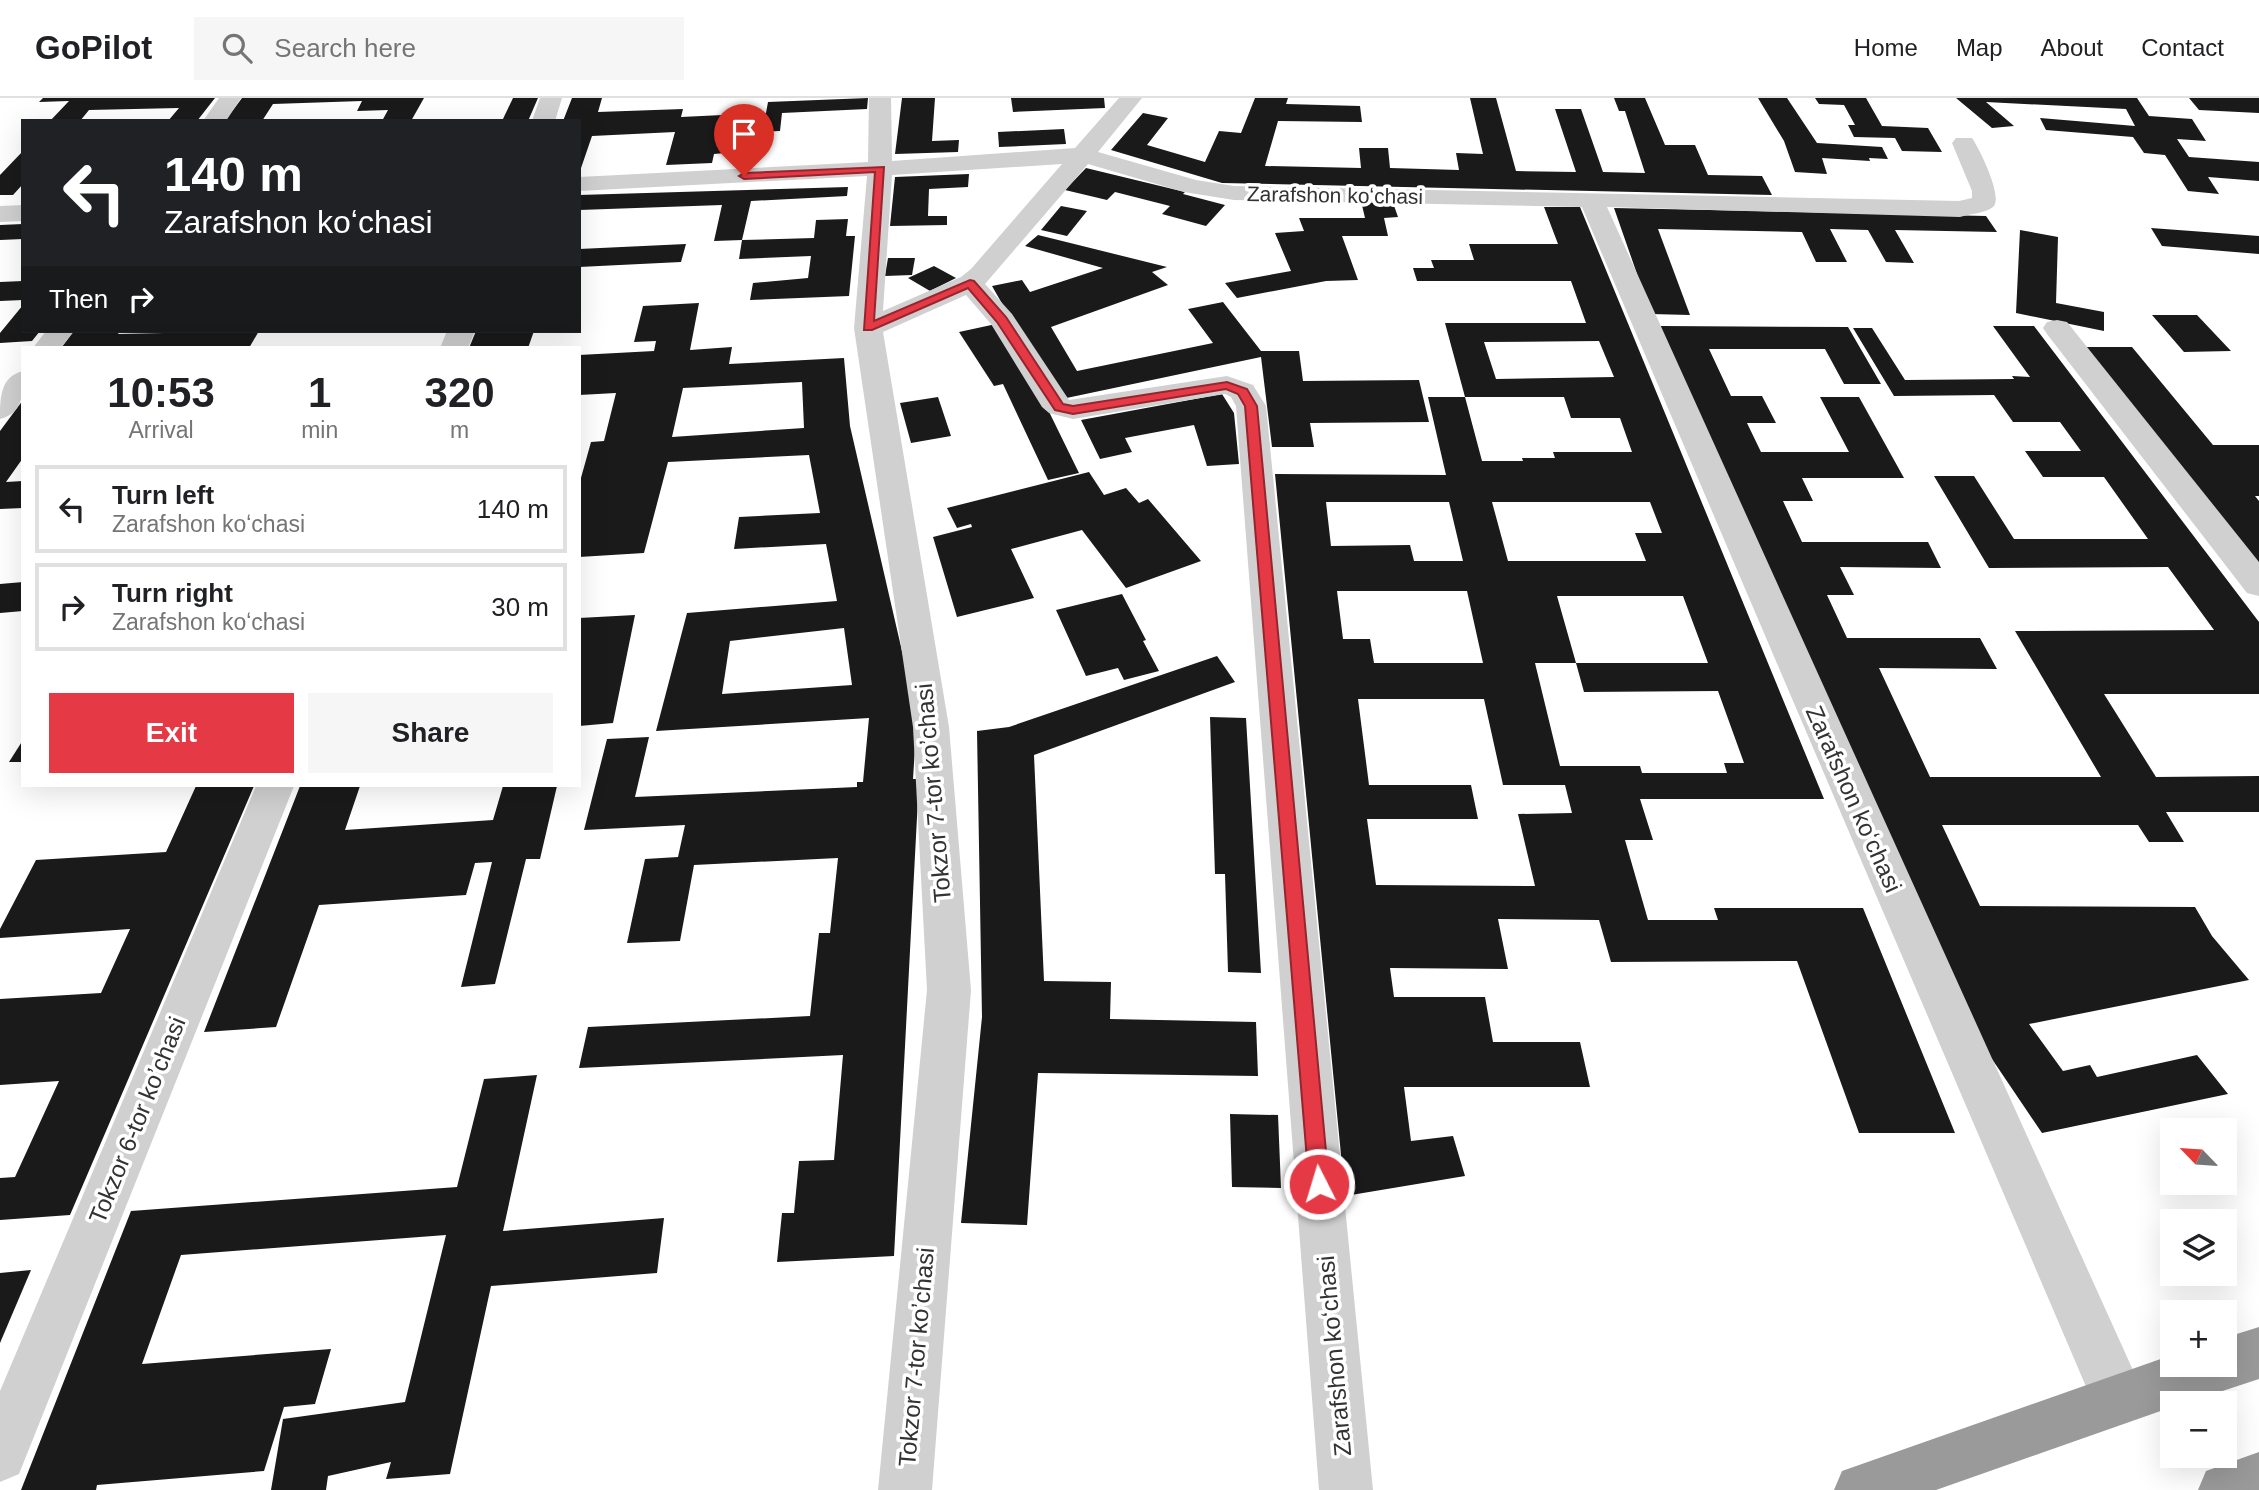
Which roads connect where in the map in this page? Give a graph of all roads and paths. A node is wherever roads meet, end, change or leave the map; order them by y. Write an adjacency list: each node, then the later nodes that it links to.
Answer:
1 (230, 98): 5 (street)
2 (551, 98): 6 (street)
3 (880, 98): 9 (street, Tokzor 7-tor koʼchasi)
4 (1131, 98): 8 (street)
5 (215, 119)
6 (544, 119)
7 (1964, 143): 11 (street, Zarafshon koʻchasi)
8 (1084, 155): 9 (street, Zarafshon koʻchasi); 11 (street, Zarafshon koʻchasi); 14 (street)
9 (880, 169): 10 (street, Zarafshon koʻchasi); 15 (street, Tokzor 7-tor koʼchasi)
10 (581, 184)
11 (1591, 200): 24 (street, Zarafshon koʻchasi)
12 (21, 213): 13 (street)
13 (0, 214)
14 (970, 283): 15 (street); 28 (street, Zarafshon koʻchasi)
15 (868, 328): 27 (street, Tokzor 7-tor koʼchasi)
16 (2057, 328): 19 (street)
17 (21, 383): 18 (street)
18 (0, 410)
19 (2259, 585)
20 (275, 787): 25 (street, Tokzor 6-tor koʼchasi)
21 (2259, 1353): 22 (highway)
22 (2237, 1360)
23 (2185, 1377): 24 (highway)
24 (2118, 1398): 29 (highway)
25 (0, 1455)
26 (2259, 1479): 30 (highway)
27 (905, 1490)
28 (1346, 1490)
29 (1861, 1490)
30 (2225, 1490)

